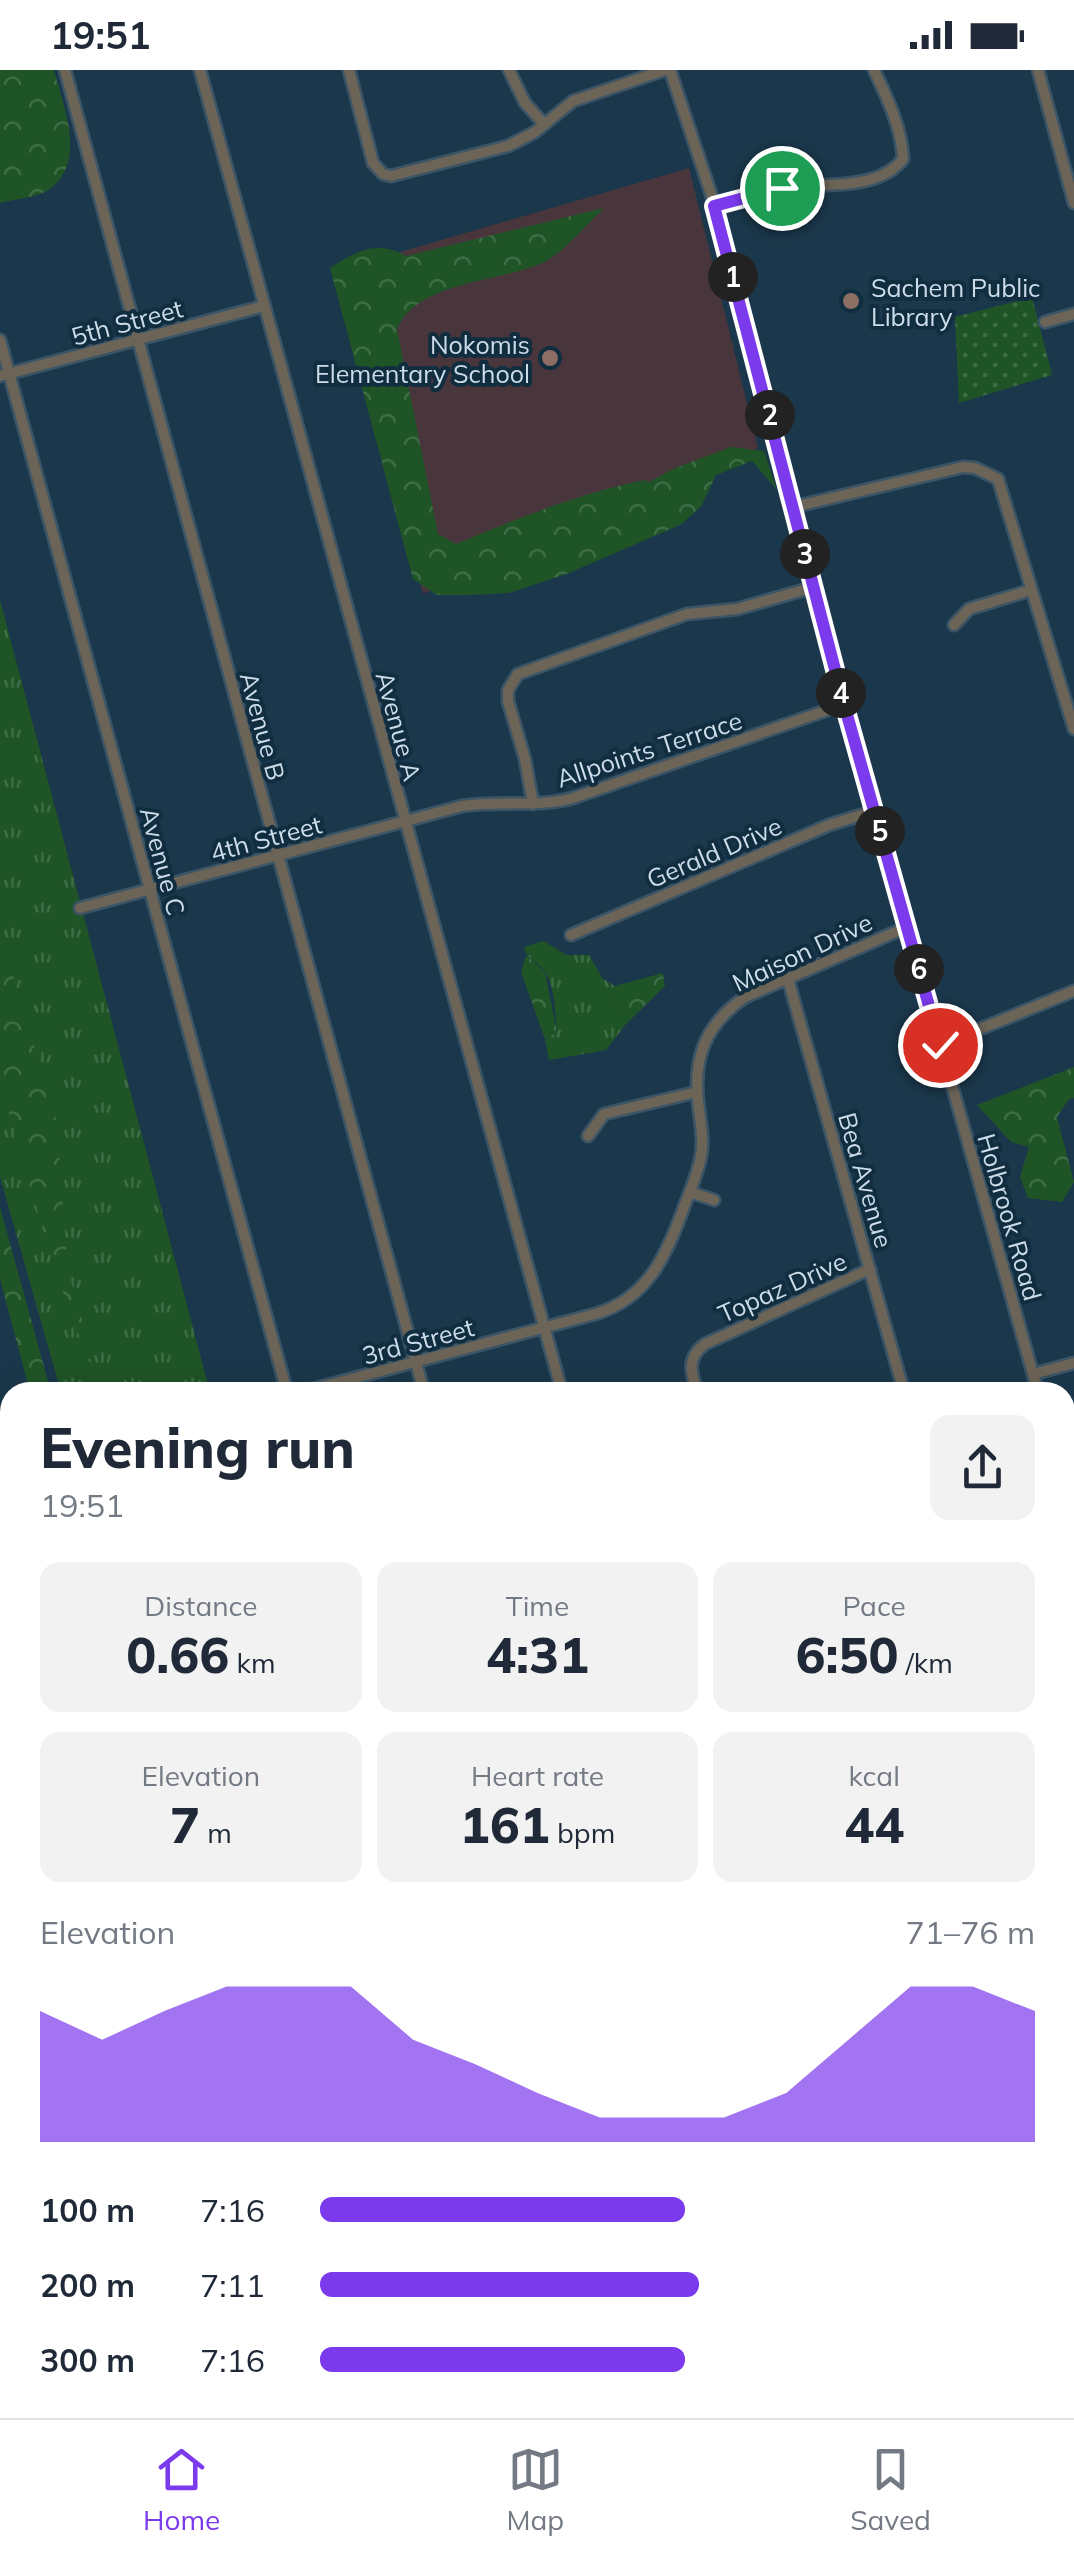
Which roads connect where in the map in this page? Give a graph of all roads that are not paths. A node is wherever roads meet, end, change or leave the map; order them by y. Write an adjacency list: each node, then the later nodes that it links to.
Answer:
1 (66, 70): 15 (street, Avenue B)
2 (200, 70): 11 (street, Avenue A)
3 (349, 70): 8 (street)
4 (510, 70): 8 (street)
5 (668, 70): 8 (street); 10 (street, Holbrook Road)
6 (874, 70): 10 (street)
7 (1038, 70): 9 (street)
8 (544, 124)
9 (1074, 203)
10 (714, 206): 17 (street, Holbrook Road)
11 (264, 306): 15 (street, 5th Street); 25 (street, Avenue A)
12 (1074, 314): 13 (street)
13 (1044, 322)
14 (0, 340): 16 (street, Avenue C)
15 (137, 340): 16 (street, 5th Street); 26 (street, Avenue B)
16 (4, 375): 27 (street, Avenue C)
17 (793, 507): 18 (street, Holbrook Road); 19 (street)
18 (814, 587): 21 (street, Holbrook Road); 23 (street)
19 (1031, 590): 20 (street); 22 (street)
20 (954, 625)
21 (844, 704): 23 (street, Allpoints Terrace); 24 (street, Holbrook Road)
22 (1074, 729)
23 (533, 804): 25 (street, Allpoints Terrace)
24 (874, 811): 29 (street, Holbrook Road); 30 (street, Gerald Drive)
25 (404, 821): 26 (street, 4th Street); 39 (street, Avenue A)
26 (278, 856): 27 (street, 4th Street); 40 (street, Avenue B)
27 (151, 890): 28 (street, 4th Street); 43 (street, Avenue C)
28 (80, 908)
29 (907, 926): 31 (street, Maison Drive); 33 (street, Holbrook Road)
30 (571, 934)
31 (788, 980): 34 (street, Maison Drive); 38 (street, Bea Avenue)
32 (1074, 991): 33 (street)
33 (940, 1045): 42 (street, Holbrook Road)
34 (697, 1092): 35 (street); 36 (street, Maison Drive)
35 (588, 1136)
36 (690, 1192): 37 (street); 39 (street, Maison Drive)
37 (714, 1200)
38 (870, 1269): 47 (street, Topaz Drive); 48 (street, Bea Avenue)
39 (544, 1327): 40 (street, 3rd Street); 46 (street, Avenue A)
40 (416, 1363): 44 (street, 3rd Street); 45 (street, Avenue B)
41 (1074, 1363): 42 (street)
42 (1033, 1374): 49 (street, Holbrook Road)
43 (285, 1382)
44 (341, 1382)
45 (421, 1382)
46 (559, 1382)
47 (694, 1382)
48 (901, 1382)
49 (1035, 1382)

